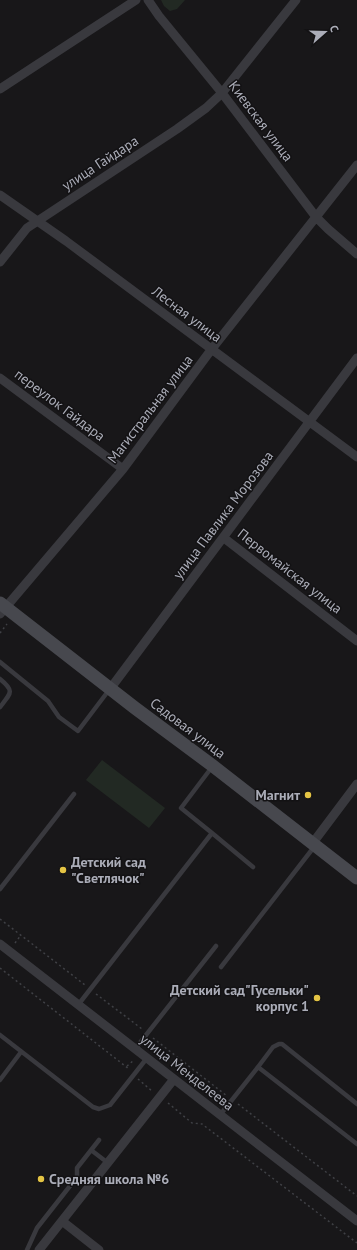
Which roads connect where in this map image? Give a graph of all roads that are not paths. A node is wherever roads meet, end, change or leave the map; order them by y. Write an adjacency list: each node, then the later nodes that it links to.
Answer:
1 (136, 0): 4 (street)
2 (148, 0): 5 (street, Киевская улица)
3 (296, 0): 5 (street, улица Гайдара)
4 (0, 89)
5 (222, 93): 8 (street, Киевская улица); 9 (street, улица Гайдара)
6 (357, 165): 8 (street, Магистральная улица)
7 (0, 195): 9 (street, Лесная улица)
8 (316, 217): 10 (street, Киевская улица); 12 (street, Магистральная улица)
9 (37, 221): 11 (street, улица Гайдара); 12 (street, Лесная улица)
10 (357, 254)
11 (0, 262)
12 (211, 350): 15 (street, Лесная улица); 17 (street, Магистральная улица)
13 (357, 358): 15 (street, улица Павлика Морозова)
14 (0, 378): 17 (street, переулок Гайдара)
15 (310, 422): 16 (street, Лесная улица); 18 (street, улица Павлика Морозова)
16 (357, 457)
17 (123, 469): 19 (street, Магистральная улица)
18 (224, 538): 20 (street, Первомайская улица); 23 (street, улица Павлика Морозова)
19 (2, 608): 23 (street, Садовая улица)
20 (357, 642)
21 (0, 662): 23 (lane)
22 (0, 679): 24 (lane)
23 (110, 689): 25 (street, Садовая улица)
24 (0, 707)
25 (213, 766): 28 (lane); 29 (street, Садовая улица)
26 (357, 784): 29 (street)
27 (74, 794): 32 (lane)
28 (212, 833): 30 (lane); 36 (lane)
29 (314, 845): 31 (street, Садовая улица); 35 (lane)
30 (253, 867)
31 (357, 878)
32 (0, 889)
33 (0, 944): 36 (street, улица Менделеева)
34 (216, 946): 38 (lane)
35 (221, 967)
36 (78, 1005): 38 (street, улица Менделеева)
37 (0, 1035): 39 (lane)
38 (136, 1049): 40 (street, улица Менделеева)
39 (22, 1052): 40 (lane); 43 (lane)
40 (147, 1058): 42 (street, улица Менделеева)
41 (258, 1067): 44 (lane); 45 (lane); 47 (lane)
42 (174, 1079): 45 (street, улица Менделеева); 49 (street)
43 (0, 1080)
44 (357, 1104)
45 (220, 1115): 51 (street, улица Менделеева)
46 (99, 1140): 48 (lane)
47 (357, 1144)
48 (91, 1150): 49 (lane); 52 (lane)
49 (108, 1163): 50 (street)
50 (62, 1221): 53 (street); 54 (street)
51 (357, 1221)
52 (27, 1250)
53 (39, 1250)
54 (100, 1250)

